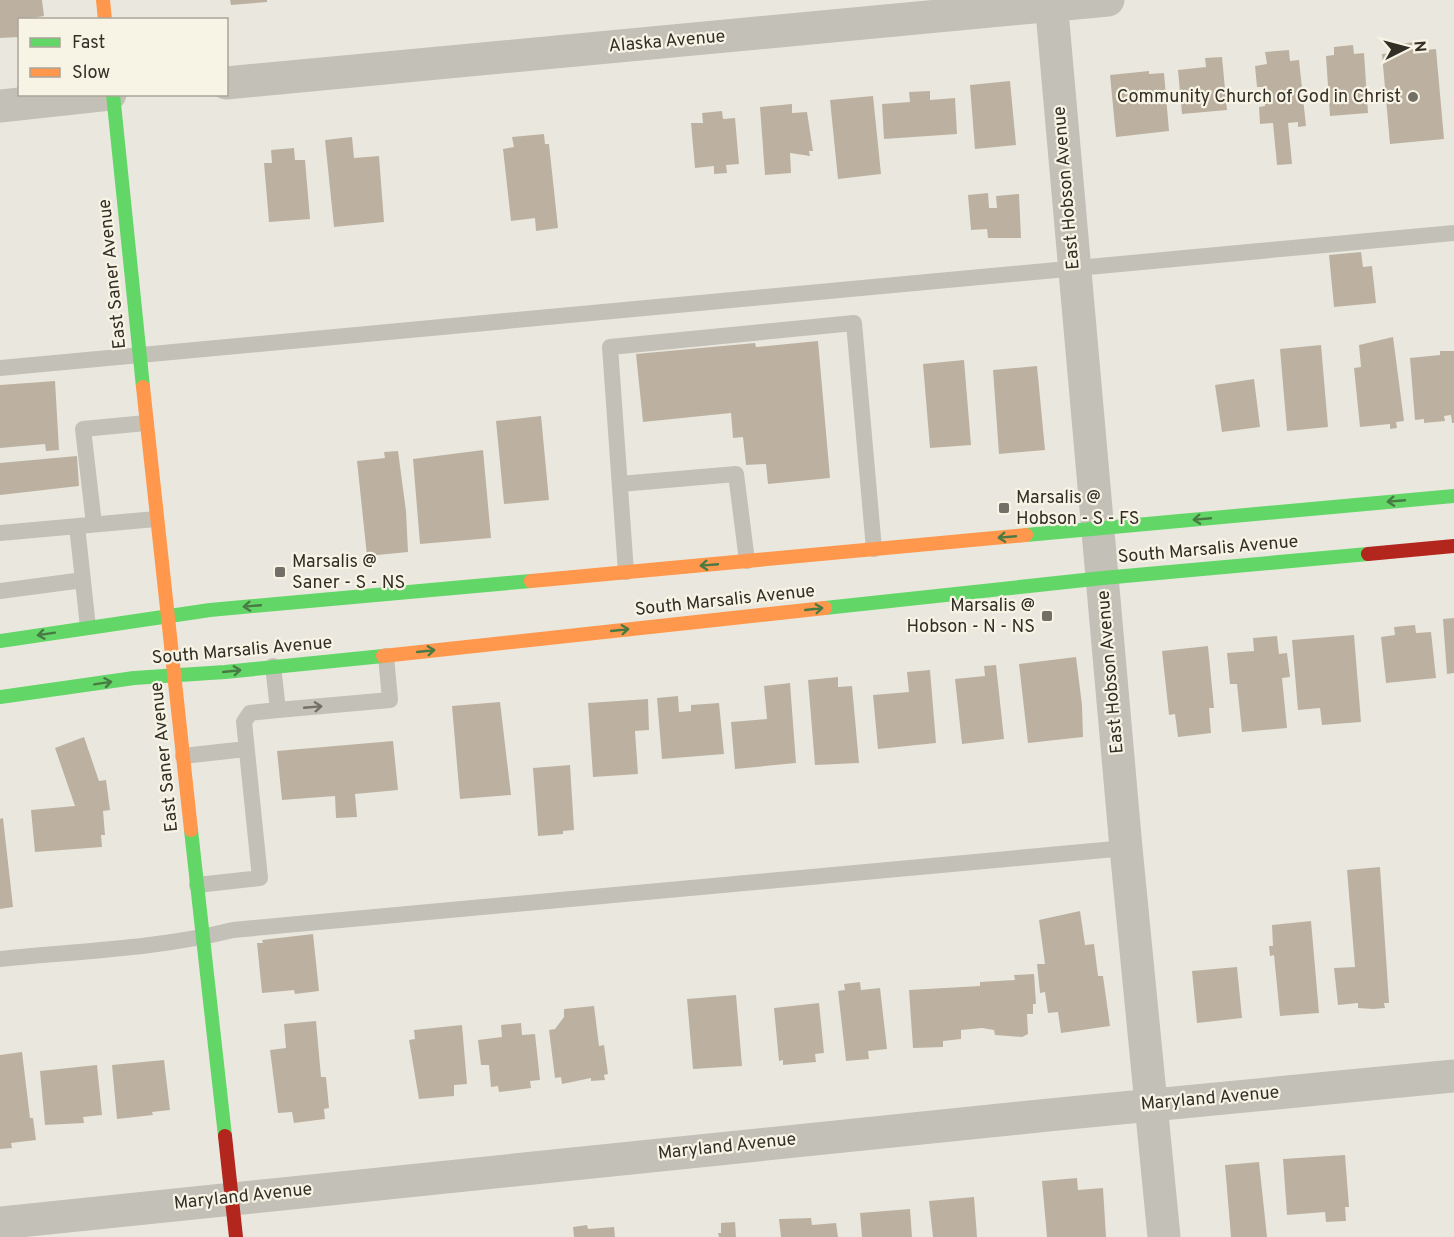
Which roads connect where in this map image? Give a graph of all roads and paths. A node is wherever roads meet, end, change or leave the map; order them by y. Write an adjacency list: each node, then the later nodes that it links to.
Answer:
1 (103, 0): 4 (main road)
2 (1108, 0): 3 (street, Alaska Avenue)
3 (1051, 3): 5 (street, Alaska Avenue); 10 (street, East Hobson Avenue)
4 (105, 18)
5 (228, 84)
6 (93, 96): 8 (street)
7 (112, 96): 11 (main road, East Saner Avenue)
8 (0, 106)
9 (1454, 233): 10 (lane)
10 (1074, 269): 11 (lane); 18 (street, East Hobson Avenue)
11 (139, 354): 12 (lane); 13 (main road, East Saner Avenue)
12 (0, 368)
13 (146, 423): 16 (main road, East Saner Avenue); 17 (lane)
14 (620, 484): 21 (lane); 22 (lane); 23 (lane)
15 (1454, 496): 18 (main road, South Marsalis Avenue, one-way to 18)
16 (156, 519): 17 (lane); 27 (main road, East Saner Avenue)
17 (85, 525): 19 (lane); 25 (lane)
18 (1098, 528): 21 (main road, South Marsalis Avenue, one-way to 21); 24 (street, East Hobson Avenue)
19 (0, 533)
20 (1454, 546): 24 (main road, South Marsalis Avenue)
21 (874, 549): 22 (main road, South Marsalis Avenue)
22 (747, 561): 23 (main road, South Marsalis Avenue, one-way to 23)
23 (626, 572): 27 (main road, South Marsalis Avenue, one-way to 27)
24 (1103, 578): 30 (main road, South Marsalis Avenue, one-way to 24); 37 (street, East Hobson Avenue)
25 (83, 580): 26 (lane); 28 (lane)
26 (0, 591)
27 (166, 616): 28 (main road, South Marsalis Avenue); 32 (main road, East Saner Avenue)
28 (88, 627): 29 (main road, South Marsalis Avenue, one-way to 29)
29 (0, 641)
30 (386, 656): 31 (main road, South Marsalis Avenue); 34 (lane, one-way to 30)
31 (273, 666): 32 (main road, South Marsalis Avenue, one-way to 31); 34 (lane)
32 (174, 675): 33 (main road, South Marsalis Avenue, one-way to 32); 36 (main road, East Saner Avenue)
33 (0, 697)
34 (279, 710): 35 (lane)
35 (246, 749): 36 (lane); 38 (lane)
36 (183, 756): 38 (main road, East Saner Avenue)
37 (1126, 848): 39 (lane); 42 (street, East Hobson Avenue)
38 (197, 885): 39 (main road, East Saner Avenue)
39 (203, 938): 40 (lane); 43 (main road, East Saner Avenue)
40 (0, 959)
41 (1454, 1076): 42 (street, Maryland Avenue)
42 (1152, 1104): 43 (street, Maryland Avenue); 46 (street, East Hobson Avenue)
43 (232, 1198): 44 (street, Maryland Avenue); 45 (main road, East Saner Avenue)
44 (0, 1223)
45 (236, 1237)
46 (1164, 1237)

